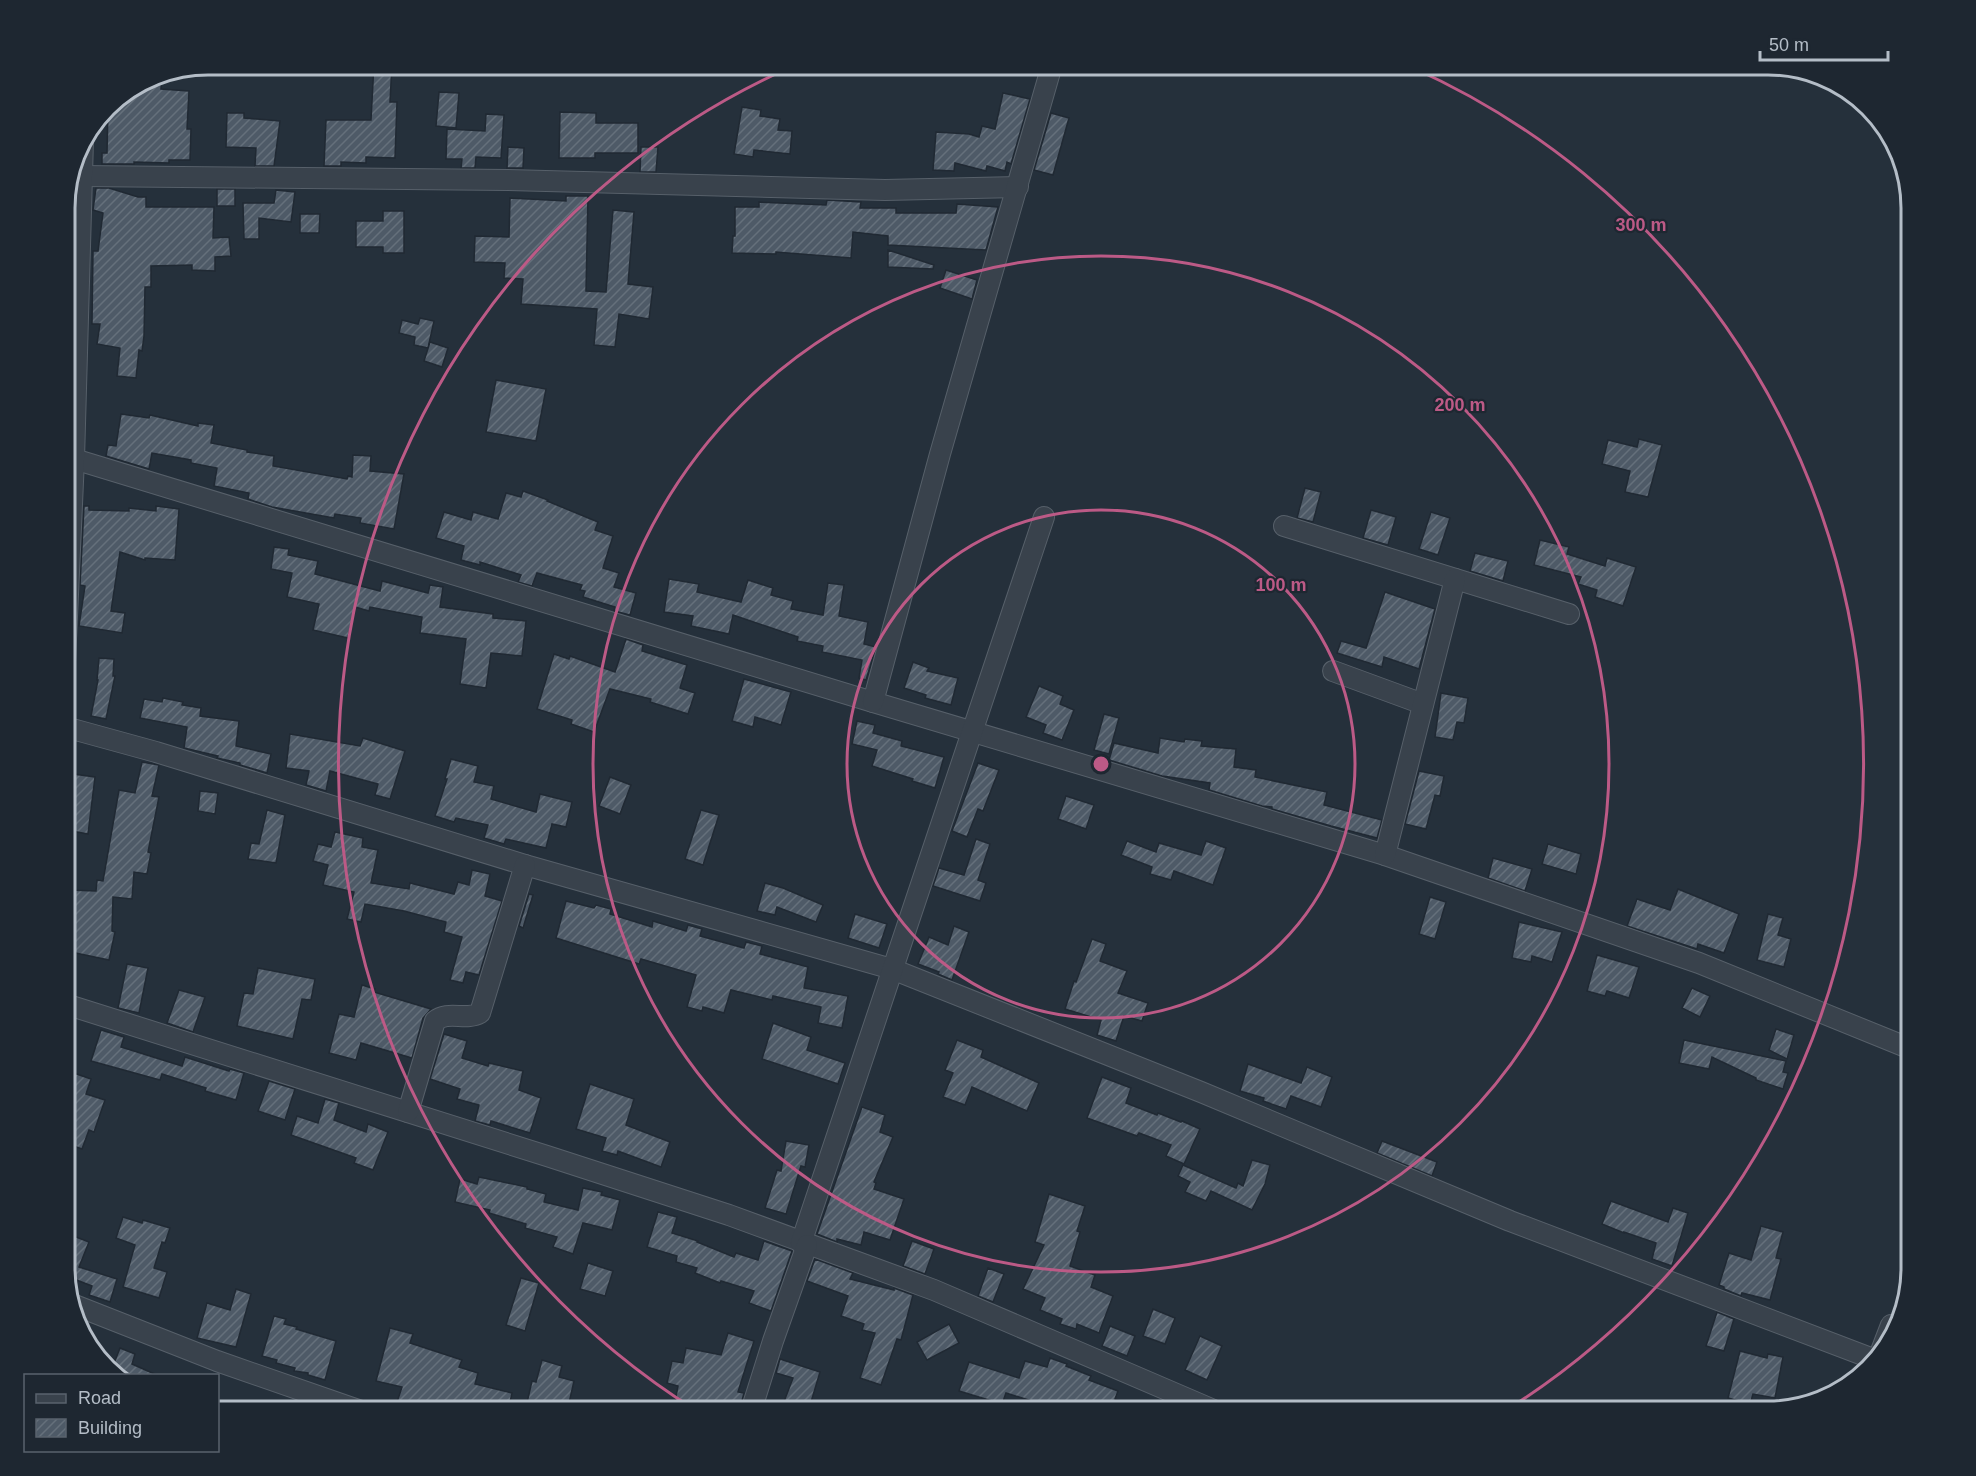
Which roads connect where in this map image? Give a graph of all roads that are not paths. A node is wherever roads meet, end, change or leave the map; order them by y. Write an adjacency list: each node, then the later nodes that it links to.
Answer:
1 (1049, 75): 4 (street)
2 (81, 170): 4 (street)
3 (77, 186): 5 (street)
4 (1018, 187): 12 (street)
5 (75, 236)
6 (75, 459): 12 (street)
7 (1044, 516): 15 (street)
8 (1284, 526): 9 (street)
9 (1455, 579): 10 (street); 13 (street)
10 (1569, 614)
11 (1333, 671): 13 (street)
12 (873, 702): 15 (street)
13 (1423, 704): 16 (street)
14 (75, 730): 17 (street)
15 (971, 730): 16 (street); 18 (street)
16 (1385, 855): 20 (street)
17 (525, 866): 18 (street); 21 (street)
18 (892, 969): 22 (street); 24 (street)
19 (75, 1007): 21 (street)
20 (1901, 1045)
21 (408, 1112): 22 (street)
22 (804, 1244): 26 (street); 27 (street)
23 (81, 1308): 25 (street)
24 (1867, 1356)
25 (330, 1401)
26 (754, 1401)
27 (1191, 1401)

